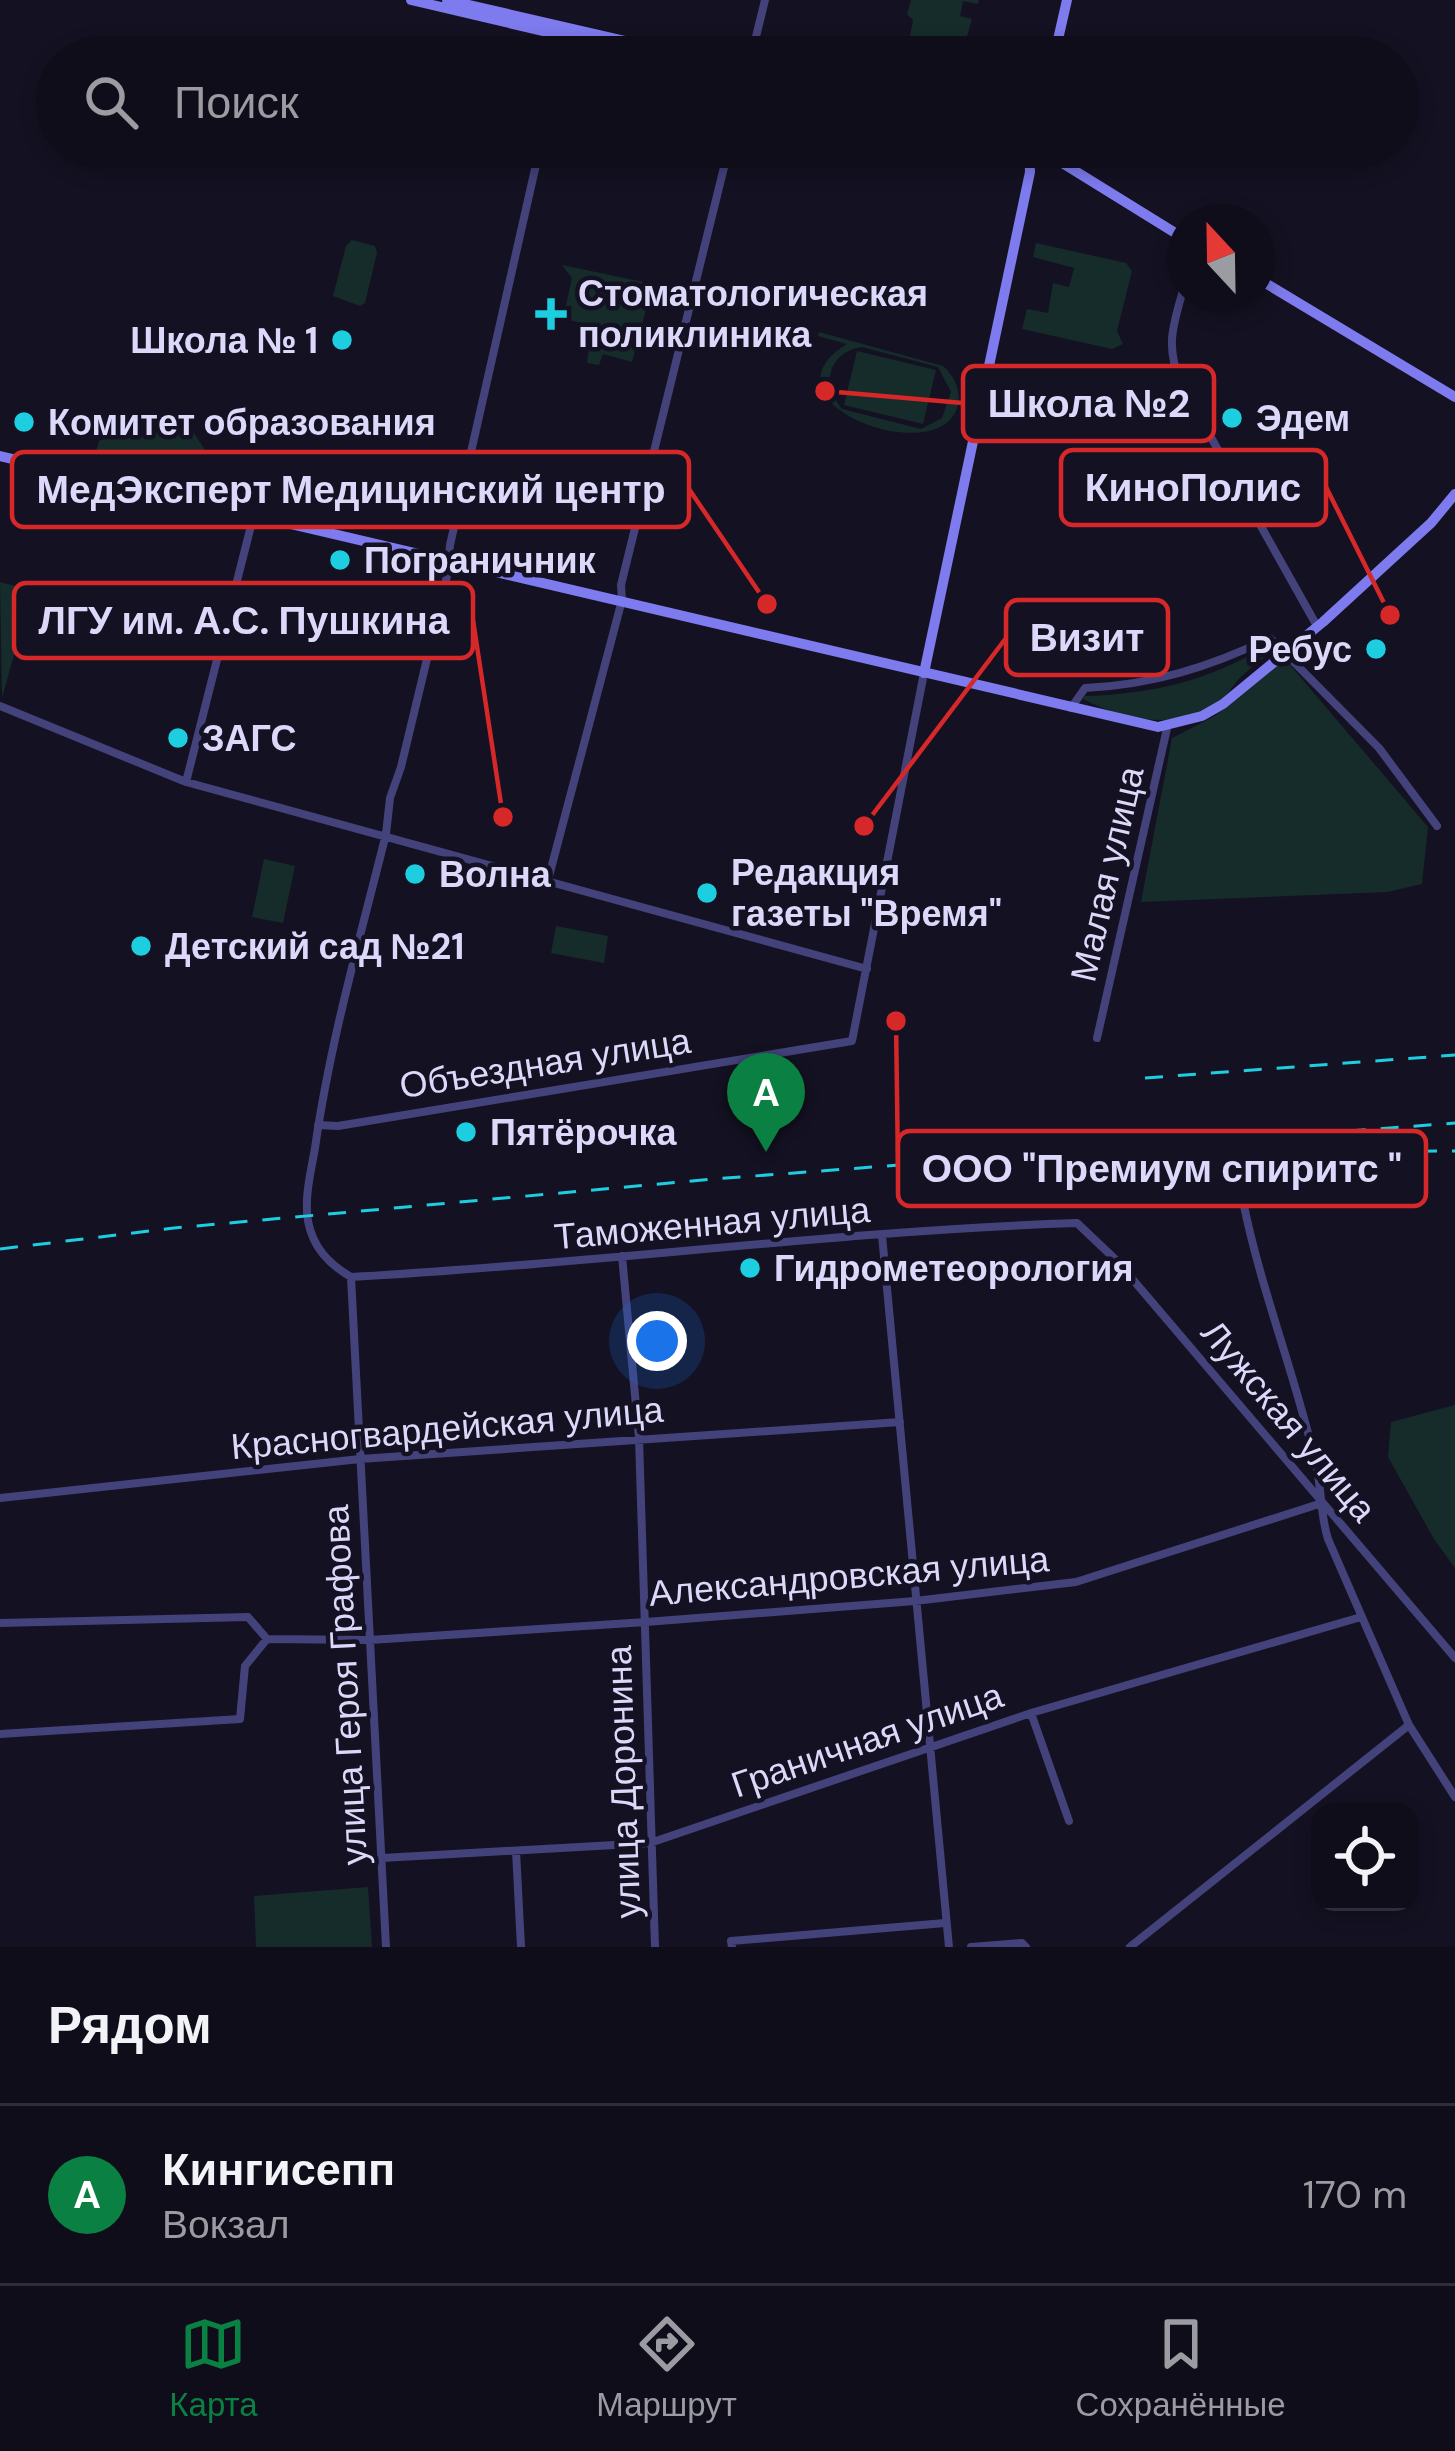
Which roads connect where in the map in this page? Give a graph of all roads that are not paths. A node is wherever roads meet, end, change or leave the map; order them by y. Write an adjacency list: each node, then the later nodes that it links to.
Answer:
1 (411, 0): 5 (main road)
2 (447, 0): 6 (main road)
3 (765, 0): 7 (street)
4 (1064, 0): 8 (main road)
5 (566, 36)
6 (604, 36)
7 (756, 36)
8 (1056, 36)
9 (535, 168): 20 (street)
10 (723, 168): 21 (street)
11 (1031, 168): 24 (main road)
12 (1069, 168): 13 (main road)
13 (1167, 225)
14 (1275, 291): 16 (main road)
15 (1177, 312): 22 (street)
16 (1455, 399)
17 (1, 456): 19 (main road)
18 (1455, 491): 22 (main road)
19 (254, 512): 20 (main road); 28 (street)
20 (448, 558): 21 (main road); 30 (street)
21 (622, 598): 24 (main road); 31 (street)
22 (1317, 625): 23 (main road)
23 (1283, 652): 26 (street); 27 (main road); 29 (street)
24 (924, 672): 26 (main road); 32 (street)
25 (0, 706): 28 (street)
26 (1072, 707): 27 (main road)
27 (1168, 724): 33 (street, Малая улица)
28 (186, 782): 30 (street)
29 (1437, 826)
30 (386, 834): 31 (street); 34 (street)
31 (548, 880): 32 (street)
32 (867, 969): 34 (street, Объездная улица)
33 (1097, 1038)
34 (318, 1125): 39 (street)
35 (1243, 1201): 44 (street)
36 (1077, 1223): 37 (street, Таможенная улица); 44 (street, Лужская улица)
37 (882, 1235): 38 (street, Таможенная улица); 40 (street)
38 (622, 1256): 39 (street, Таможенная улица); 41 (street, улица Доронина)
39 (351, 1277): 42 (street, улица Героя Графова)
40 (900, 1422): 41 (street, Красногвардейская улица); 45 (street)
41 (639, 1438): 42 (street, Красногвардейская улица); 47 (street, улица Доронина)
42 (360, 1459): 43 (street, Красногвардейская улица); 50 (street, улица Героя Графова)
43 (0, 1498)
44 (1322, 1503): 45 (street, Александровская улица); 46 (street); 51 (street, Лужская улица)
45 (915, 1601): 47 (street, Александровская улица); 55 (street)
46 (1360, 1616): 52 (street, Граничная улица); 53 (street)
47 (646, 1622): 50 (street, Александровская улица); 58 (street, улица Доронина)
48 (0, 1623): 49 (street)
49 (267, 1639): 50 (street, Александровская улица); 54 (street)
50 (370, 1640): 60 (street, улица Героя Графова)
51 (1455, 1658)
52 (1031, 1713): 55 (street, Граничная улица); 57 (street)
53 (1409, 1726): 56 (street); 71 (street)
54 (0, 1734)
55 (932, 1746): 58 (street, Граничная улица); 61 (street)
56 (1455, 1797)
57 (1069, 1821)
58 (650, 1843): 59 (street, Граничная улица); 65 (street, улица Доронина)
59 (516, 1851): 60 (street, Граничная улица); 64 (street)
60 (382, 1858): 63 (street, улица Героя Графова)
61 (945, 1923): 62 (street); 68 (street)
62 (832, 1932): 66 (street); 67 (street)
63 (386, 1947)
64 (521, 1947)
65 (655, 1947)
66 (731, 1947)
67 (834, 1947)
68 (949, 1947)
69 (971, 1947): 70 (street)
70 (1026, 1947)
71 (1130, 1947)

